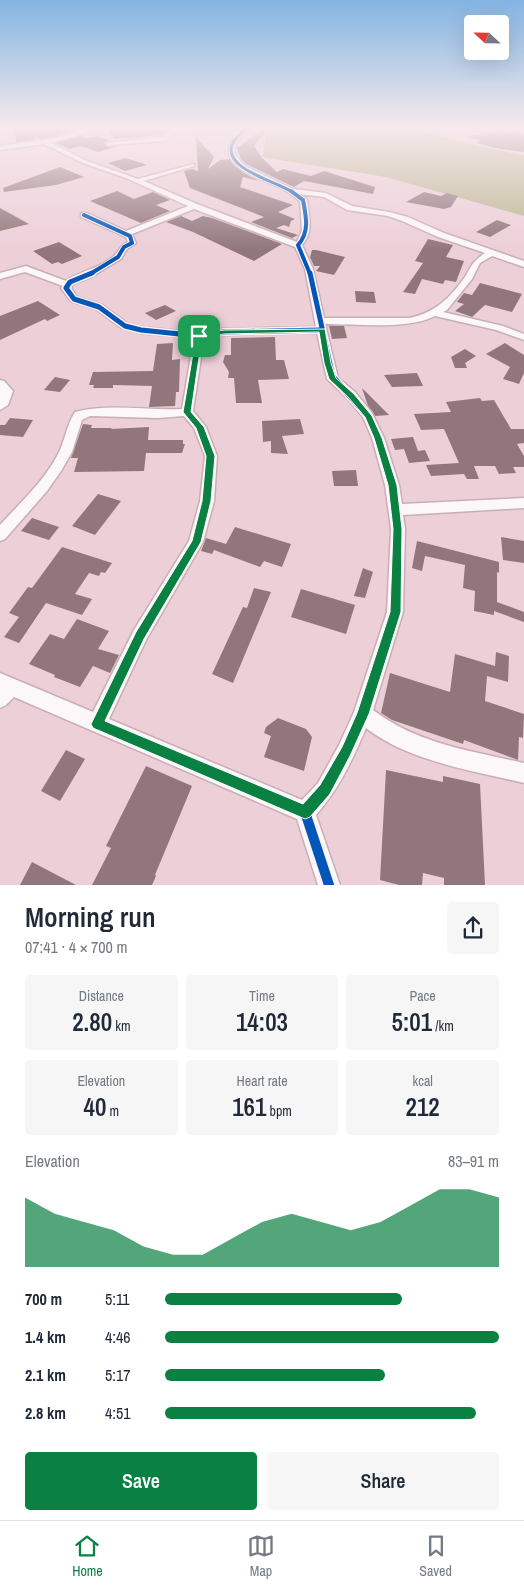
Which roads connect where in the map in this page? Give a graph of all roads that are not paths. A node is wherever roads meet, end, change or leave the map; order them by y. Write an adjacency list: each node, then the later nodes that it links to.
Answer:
1 (103, 168): 4 (street)
2 (181, 168): 4 (street)
3 (246, 168): 5 (street)
4 (138, 181): 6 (street)
5 (291, 191): 9 (street); 10 (street)
6 (194, 206): 8 (street); 9 (street)
7 (84, 216): 8 (street)
8 (126, 234): 13 (street)
9 (298, 245): 15 (street)
10 (491, 253): 11 (street); 14 (street)
11 (524, 264)
12 (0, 276): 13 (street)
13 (67, 285): 16 (street)
14 (435, 313): 15 (street); 17 (street)
15 (321, 326): 16 (street); 22 (street)
16 (199, 336): 20 (street)
17 (524, 337)
18 (0, 383): 19 (street)
19 (0, 406)
20 (187, 412): 23 (street); 26 (street)
21 (524, 503): 22 (street)
22 (395, 510): 25 (street)
23 (0, 535)
24 (4, 689): 26 (street)
25 (363, 714): 27 (street); 28 (street)
26 (97, 724): 28 (street)
27 (524, 773)
28 (305, 812): 29 (street)
29 (329, 885)

